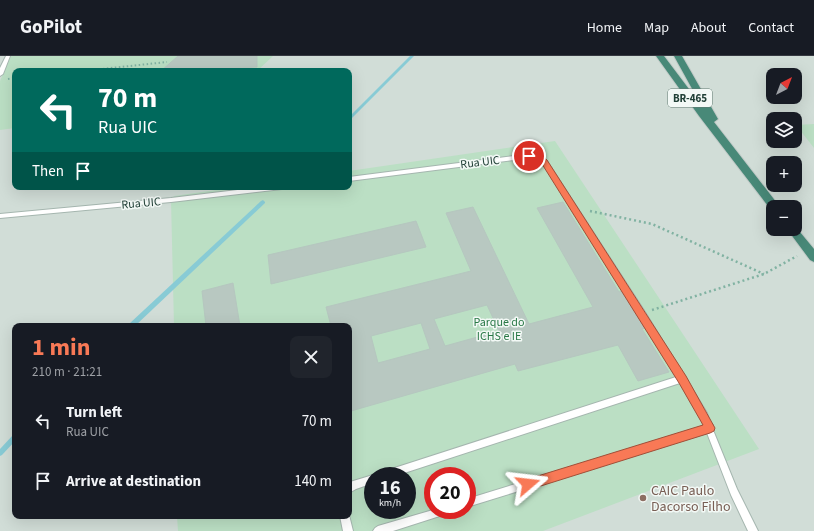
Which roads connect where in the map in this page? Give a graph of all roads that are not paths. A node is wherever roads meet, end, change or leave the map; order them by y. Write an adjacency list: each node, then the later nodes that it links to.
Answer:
1 (8, 56): 4 (lane)
2 (660, 56): 5 (highway, BR-465)
3 (678, 56): 5 (highway, BR-465)
4 (0, 74)
5 (723, 138): 8 (highway, BR-465)
6 (352, 179): 12 (lane, Rua UIC)
7 (256, 190): 9 (lane, Rua UIC)
8 (770, 200)
9 (0, 216)
10 (797, 236): 11 (highway)
11 (811, 254)
12 (682, 379): 13 (lane, Rua UIC); 14 (lane)
13 (710, 428): 17 (lane); 22 (lane, Rua UIC)
14 (410, 467)
15 (364, 482): 16 (lane)
16 (352, 486)
17 (476, 500)
18 (424, 517): 21 (lane)
19 (345, 519): 20 (lane)
20 (348, 531)
21 (378, 531)
22 (753, 531)

